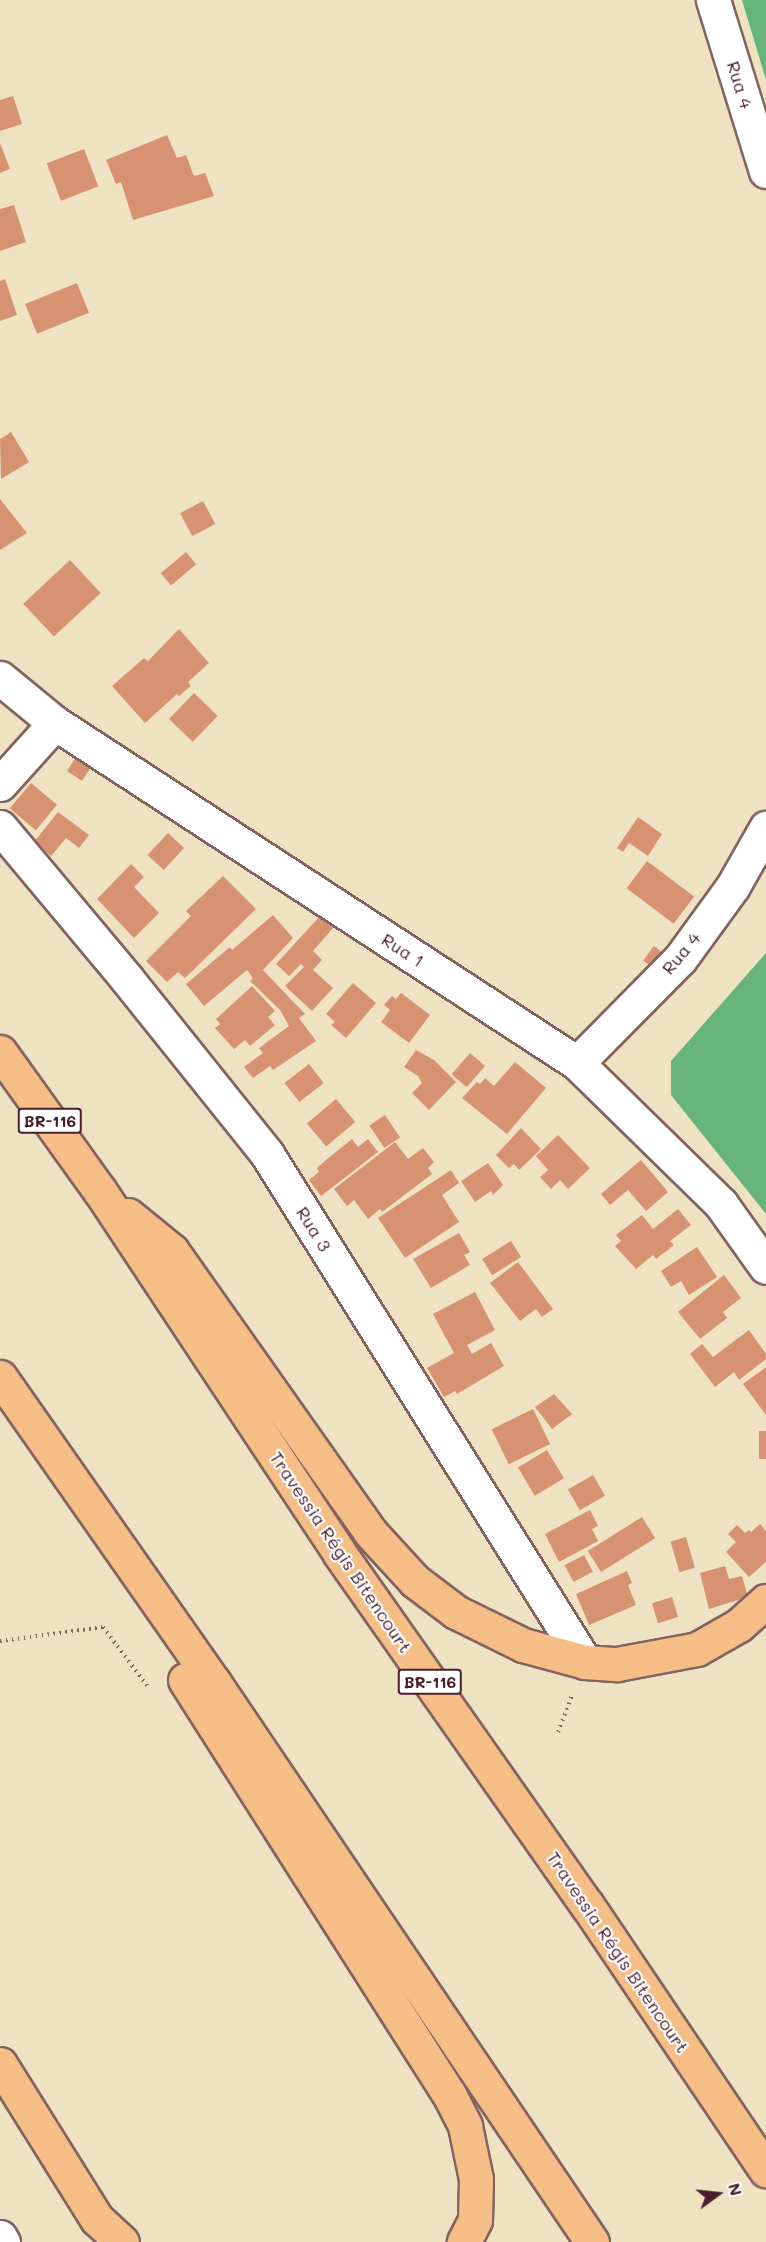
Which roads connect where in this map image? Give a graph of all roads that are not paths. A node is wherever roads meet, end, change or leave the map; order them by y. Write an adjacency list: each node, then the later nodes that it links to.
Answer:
1 (713, 0): 2 (street, Rua 4)
2 (766, 171)
3 (0, 678): 4 (street, Rua 1)
4 (55, 723): 5 (street); 9 (street, Rua 1)
5 (0, 784)
6 (0, 827): 14 (street, Rua 3)
7 (766, 828): 9 (street, Rua 4)
8 (0, 1052): 10 (highway, Travessia Régis Bitencourt / BR-116)
9 (577, 1063): 11 (street, Rua 1)
10 (100, 1191): 14 (highway); 16 (highway, Travessia Régis Bitencourt / BR-116)
11 (766, 1267)
12 (0, 1379): 20 (highway); 21 (highway)
13 (766, 1600): 14 (highway)
14 (585, 1662)
15 (0, 2064): 19 (highway)
16 (766, 2170)
17 (0, 2237): 18 (street)
18 (3, 2242)
19 (122, 2242)
20 (464, 2242)
21 (592, 2242)

